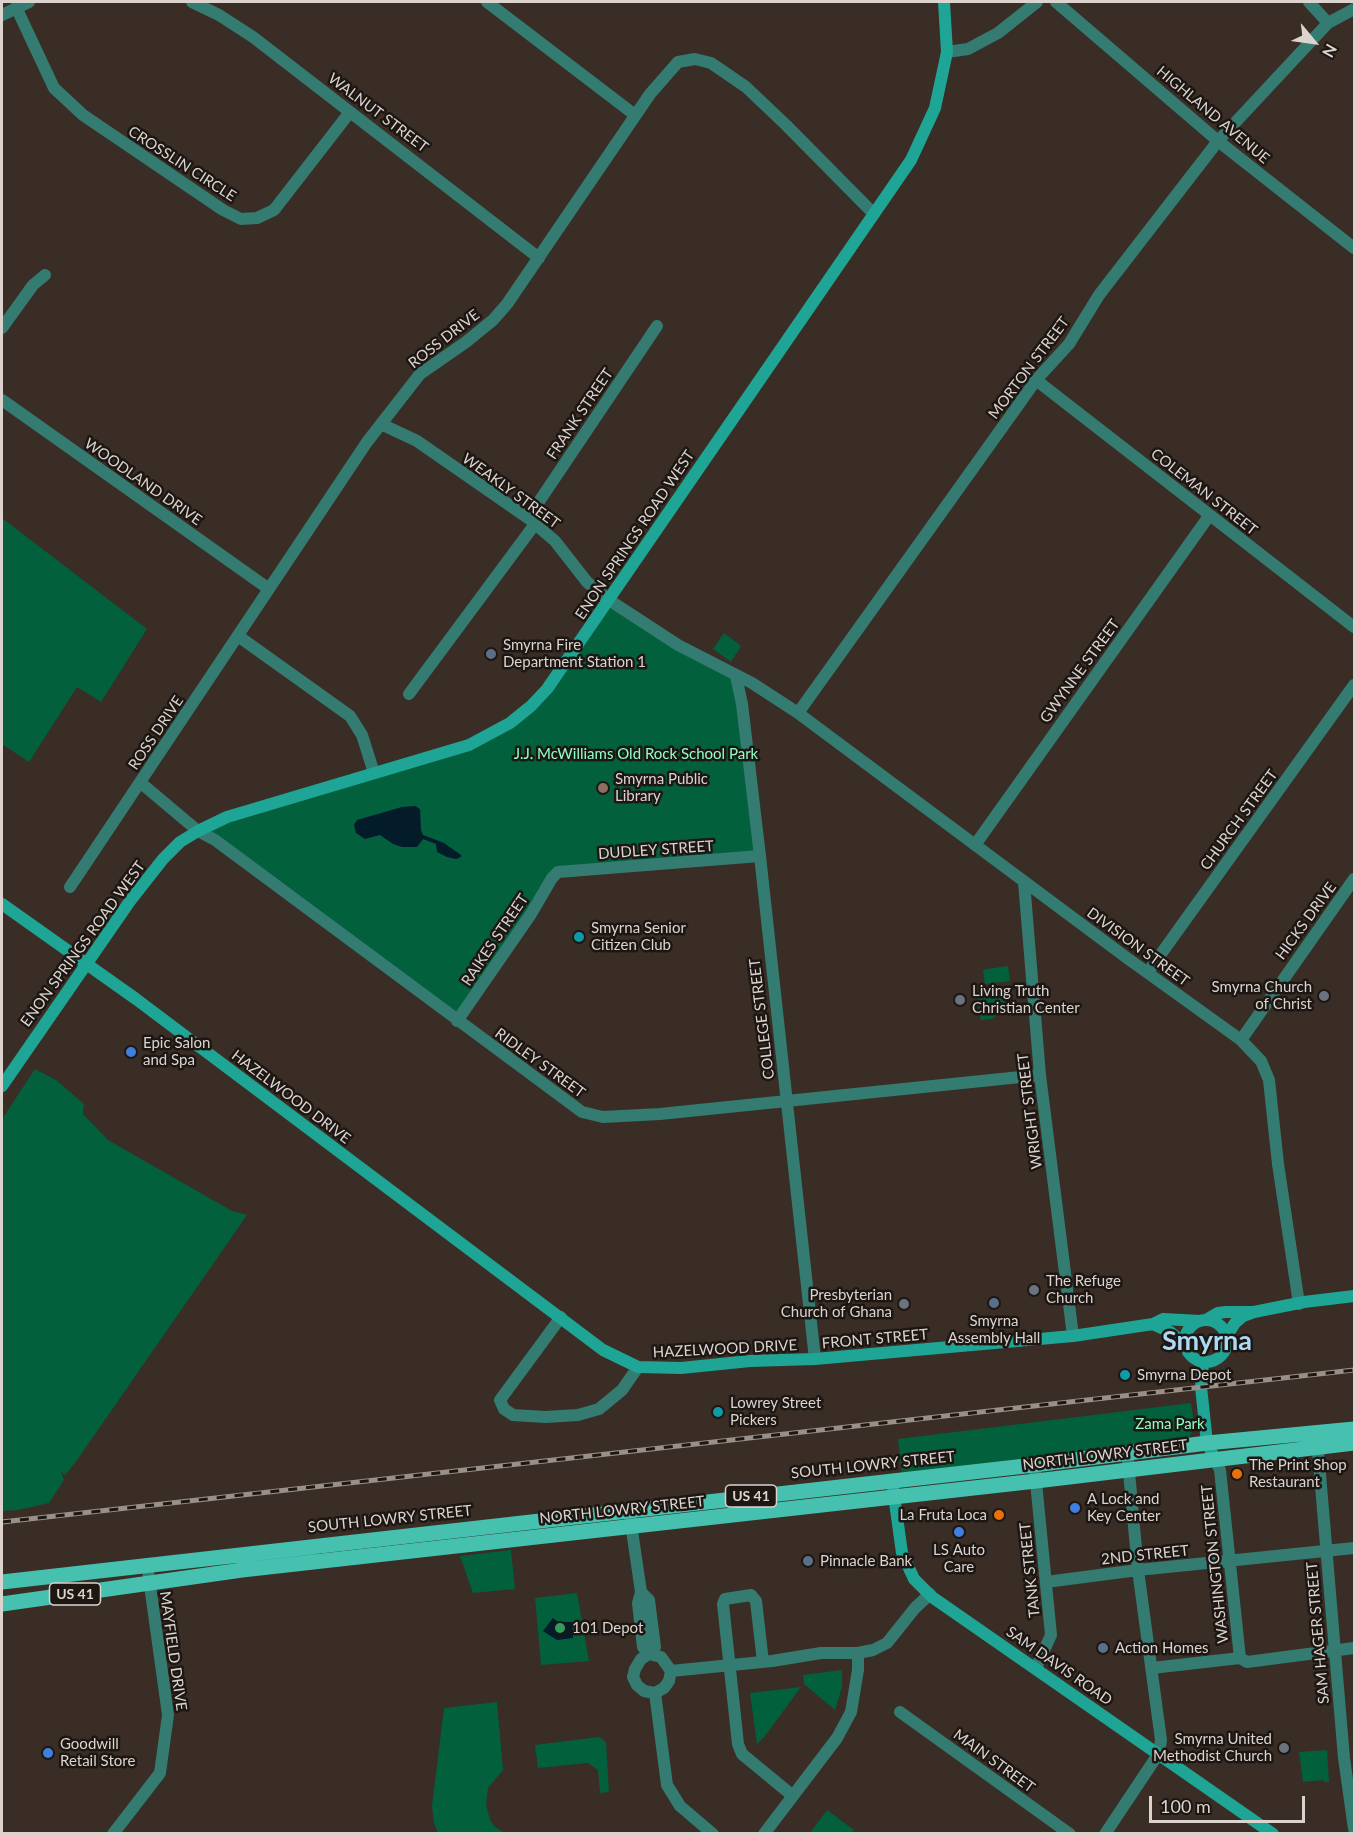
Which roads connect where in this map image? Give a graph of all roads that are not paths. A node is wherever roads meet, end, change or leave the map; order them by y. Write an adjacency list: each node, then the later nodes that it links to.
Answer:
1 (29, 2): 8 (street)
2 (192, 2): 13 (street, WALNUT STREET)
3 (488, 2): 14 (street)
4 (944, 2): 12 (street, ENON SPRINGS ROAD WEST)
5 (1037, 2): 12 (street)
6 (1056, 2): 15 (street, HIGHLAND AVENUE)
7 (1309, 2): 11 (street)
8 (16, 7): 10 (street); 13 (street, CROSSLIN CIRCLE)
9 (1354, 9): 11 (street, MORTON STREET)
10 (2, 15)
11 (1328, 22): 15 (street, MORTON STREET)
12 (947, 52): 16 (street, ENON SPRINGS ROAD WEST)
13 (350, 112): 18 (street, WALNUT STREET)
14 (635, 115): 16 (street, ROSS DRIVE); 18 (street, ROSS DRIVE)
15 (1218, 141): 17 (street, HIGHLAND AVENUE); 22 (street, MORTON STREET)
16 (874, 214): 28 (street, ENON SPRINGS ROAD WEST)
17 (1354, 248)
18 (540, 258): 24 (street, ROSS DRIVE)
19 (45, 275): 21 (street)
20 (657, 326): 26 (street, FRANK STREET)
21 (2, 328)
22 (1036, 381): 25 (street, COLEMAN STREET); 34 (street, MORTON STREET)
23 (2, 400): 27 (street, WOODLAND DRIVE)
24 (381, 424): 26 (street, WEAKLY STREET); 27 (street, ROSS DRIVE)
25 (1209, 516): 29 (street, COLEMAN STREET); 38 (street, GWYNNE STREET)
26 (531, 521): 28 (street, WEAKLY STREET); 33 (street, FRANK STREET)
27 (269, 589): 30 (street, ROSS DRIVE)
28 (609, 600): 31 (street); 35 (street, ENON SPRINGS ROAD WEST)
29 (1354, 627)
30 (238, 636): 35 (street); 36 (street, ROSS DRIVE)
31 (736, 676): 34 (street); 39 (street, COLLEGE STREET)
32 (1354, 685): 46 (street, CHURCH STREET)
33 (409, 694)
34 (798, 713): 38 (street, DIVISION STREET)
35 (374, 773): 37 (street, ENON SPRINGS ROAD WEST)
36 (141, 783): 37 (street, RIDLEY STREET); 43 (street, ROSS DRIVE)
37 (198, 831): 45 (street, ENON SPRINGS ROAD WEST); 47 (street, RIDLEY STREET)
38 (975, 845): 42 (street, DIVISION STREET)
39 (760, 856): 40 (street, DUDLEY STREET); 51 (street, COLLEGE STREET)
40 (555, 875): 47 (street, RAIKES STREET)
41 (1354, 879): 48 (street, HICKS DRIVE)
42 (1024, 882): 46 (street, DIVISION STREET); 49 (street, WRIGHT STREET)
43 (70, 887)
44 (2, 904): 45 (street, HAZELWOOD DRIVE)
45 (86, 962): 50 (street, ENON SPRINGS ROAD WEST); 55 (street, HAZELWOOD DRIVE)
46 (1148, 972): 48 (street, DIVISION STREET)
47 (457, 1021): 51 (street, RIDLEY STREET)
48 (1241, 1040): 53 (street, DIVISION STREET)
49 (1040, 1075): 51 (street, RIDLEY STREET); 58 (street, WRIGHT STREET)
50 (2, 1086)
51 (787, 1101): 61 (street, COLLEGE STREET)
52 (1354, 1296): 53 (street, FRONT STREET)
53 (1299, 1304): 54 (street, FRONT STREET)
54 (1254, 1312): 56 (street, FRONT STREET); 59 (street, FRONT STREET)
55 (561, 1317): 63 (street, HAZELWOOD DRIVE); 63 (street, HAZELWOOD DRIVE)
56 (1203, 1321): 57 (street, FRONT STREET); 59 (street); 60 (street)
57 (1153, 1324): 58 (street, FRONT STREET); 60 (street)
58 (1073, 1336): 61 (street, FRONT STREET)
59 (1226, 1337): 62 (street, FRONT STREET)
60 (1186, 1348): 62 (street)
61 (815, 1359): 63 (street, HAZELWOOD DRIVE)
62 (1203, 1362): 66 (street, WASHINGTON STREET)
63 (638, 1367)
64 (1354, 1429): 65 (main road, SOUTH LOWRY STREET / US 41)
65 (1317, 1440): 66 (main road, SOUTH LOWRY STREET / US 41); 67 (main road, NORTH LOWRY STREET / US 41); 69 (main road, NORTH LOWRY STREET / US 41); 78 (street, SAM HAGER STREET)
66 (1207, 1443): 68 (main road, SOUTH LOWRY STREET / US 41); 69 (street, WASHINGTON STREET)
67 (1354, 1443)
68 (1127, 1454): 70 (main road, SOUTH LOWRY STREET / US 41); 71 (street)
69 (1215, 1459): 71 (main road, NORTH LOWRY STREET / US 41); 79 (street, WASHINGTON STREET)
70 (1034, 1465): 72 (main road, SOUTH LOWRY STREET / US 41); 73 (street, TANK STREET)
71 (1129, 1471): 73 (main road, NORTH LOWRY STREET / US 41); 81 (street)
72 (892, 1481): 74 (street, SAM DAVIS ROAD); 75 (main road, SOUTH LOWRY STREET / US 41)
73 (1036, 1481): 74 (main road, NORTH LOWRY STREET / US 41); 83 (street, TANK STREET)
74 (894, 1497): 76 (main road, NORTH LOWRY STREET / US 41); 85 (street, SAM DAVIS ROAD)
75 (629, 1510): 76 (street); 80 (main road, SOUTH LOWRY STREET / US 41)
76 (631, 1527): 84 (main road, NORTH LOWRY STREET / US 41); 89 (street)
77 (1354, 1548): 78 (street, 2ND STREET)
78 (1326, 1551): 79 (street, 2ND STREET); 88 (street, SAM HAGER STREET)
79 (1231, 1561): 81 (street, 2ND STREET); 91 (street, WASHINGTON STREET)
80 (147, 1564): 82 (main road, SOUTH LOWRY STREET / US 41); 84 (street, MAYFIELD DRIVE)
81 (1138, 1570): 83 (street, 2ND STREET); 95 (street)
82 (2, 1582)
83 (1046, 1582): 94 (street, TANK STREET)
84 (149, 1583): 86 (main road, NORTH LOWRY STREET / US 41); 103 (street, MAYFIELD DRIVE)
85 (930, 1594): 90 (street); 94 (street, SAM DAVIS ROAD)
86 (2, 1604)
87 (1354, 1648): 88 (street)
88 (1335, 1650): 91 (street); 100 (street, SAM HAGER STREET)
89 (649, 1653): 96 (street); 97 (street)
90 (858, 1653): 92 (street); 101 (street)
91 (1240, 1658): 95 (street)
92 (763, 1662): 93 (street); 93 (street)
93 (730, 1666): 96 (street); 101 (street)
94 (1035, 1668): 99 (street, SAM DAVIS ROAD)
95 (1152, 1668): 99 (street)
96 (671, 1671): 97 (street)
97 (654, 1693): 104 (street)
98 (900, 1712): 106 (street, MAIN STREET)
99 (1159, 1753): 107 (street); 108 (street, SAM DAVIS ROAD)
100 (1349, 1758): 102 (street, SAM HAGER STREET)
101 (792, 1796): 105 (street)
102 (1354, 1829)
103 (113, 1833)
104 (713, 1833)
105 (764, 1833)
106 (1070, 1833)
107 (1105, 1833)
108 (1273, 1833)

